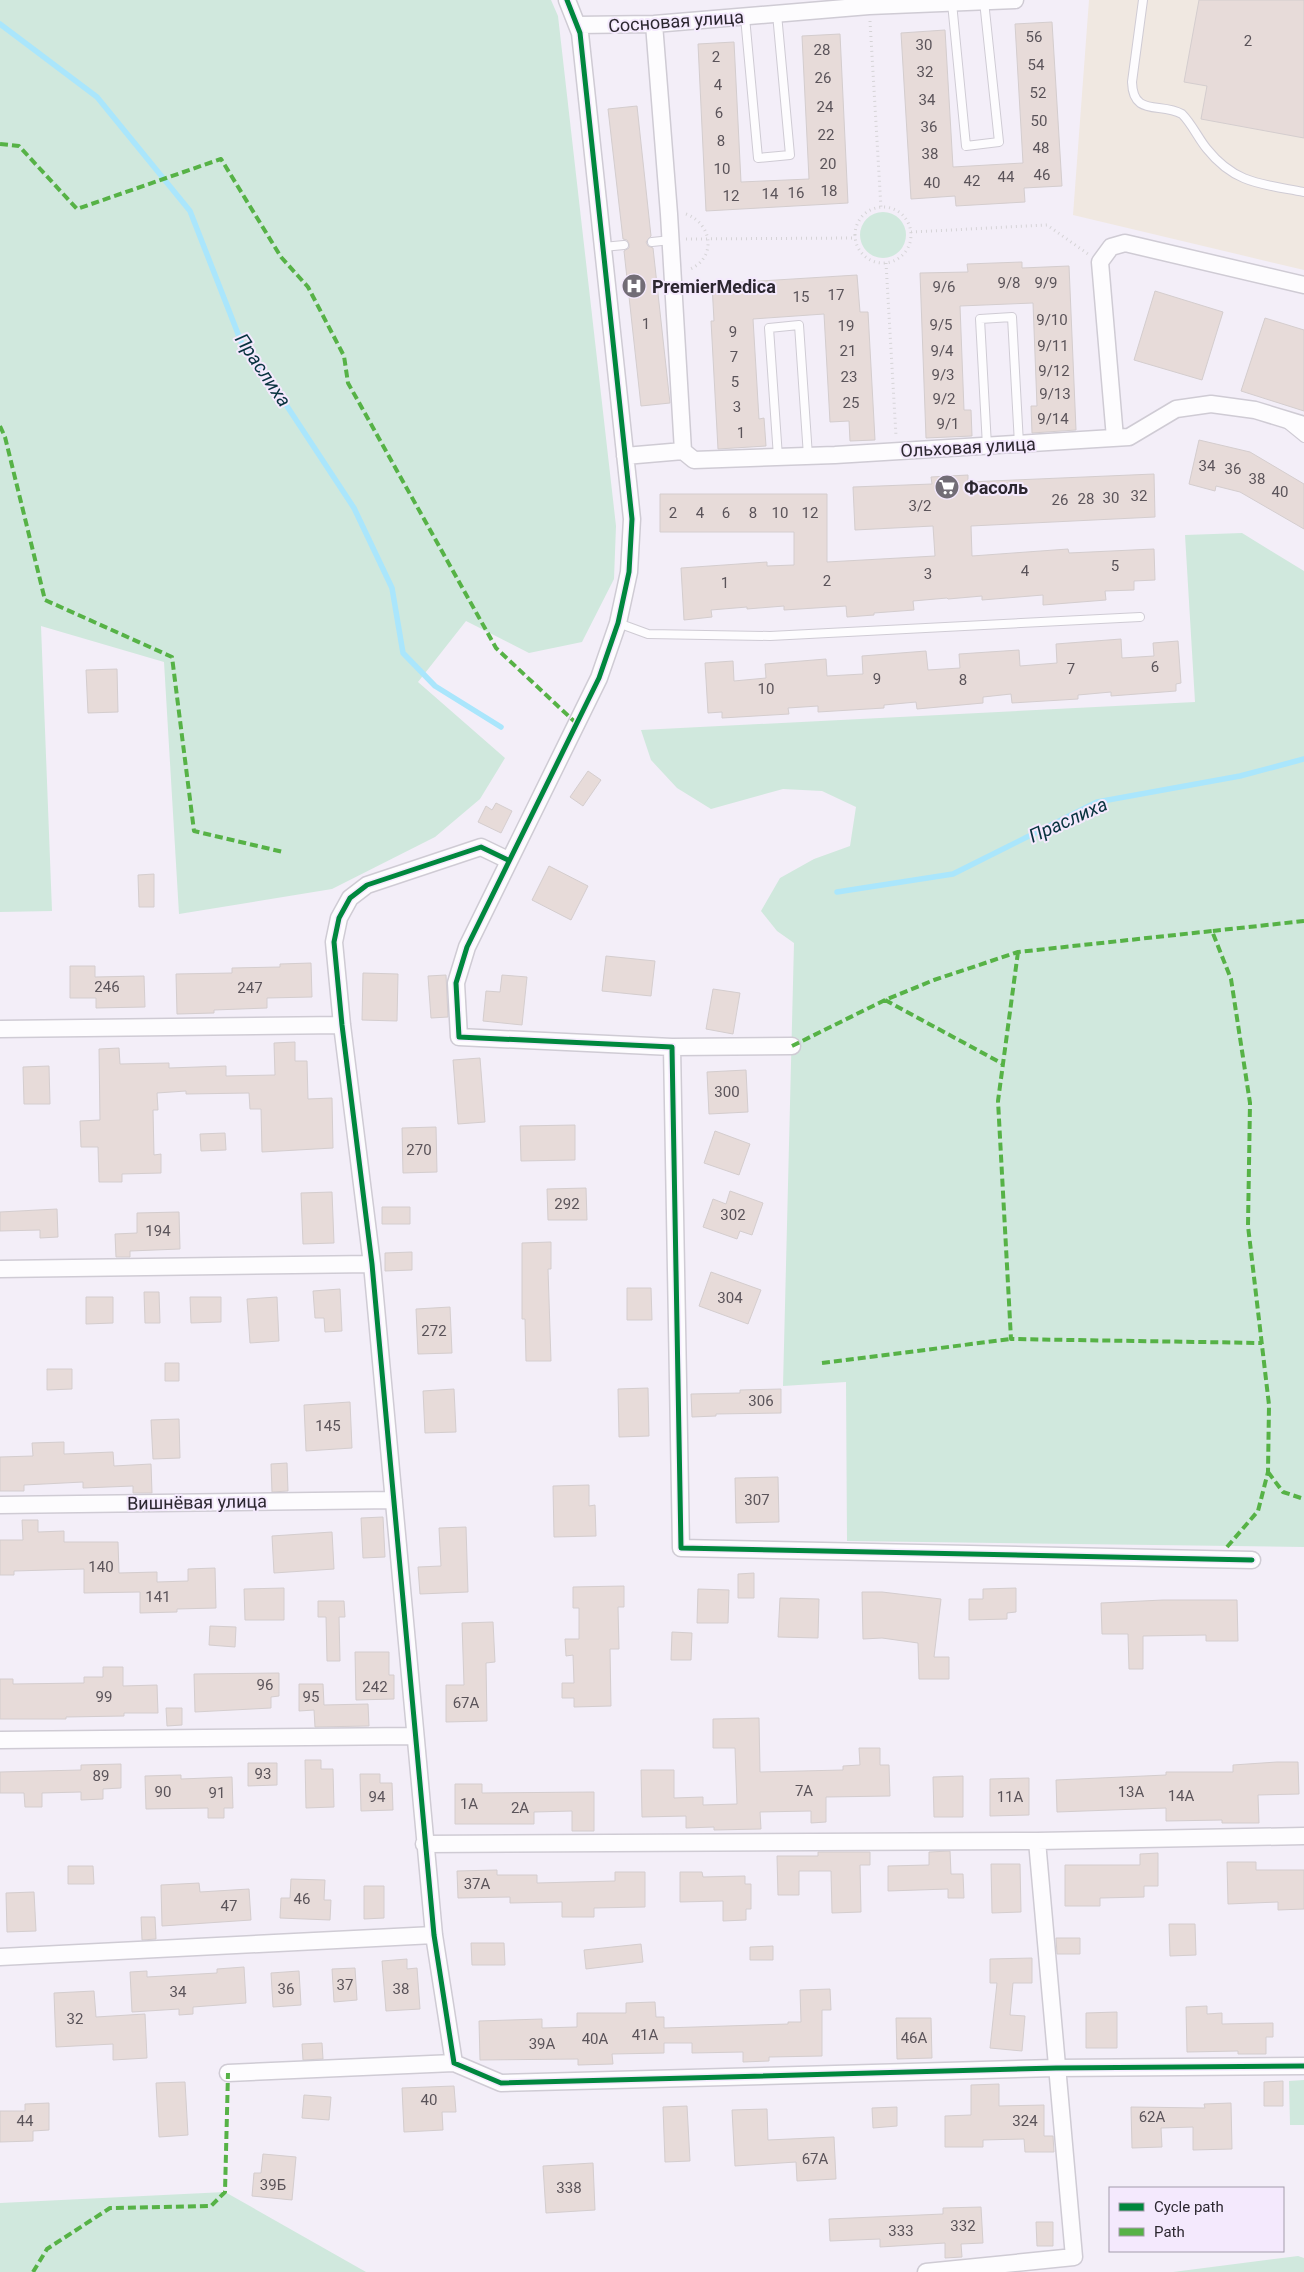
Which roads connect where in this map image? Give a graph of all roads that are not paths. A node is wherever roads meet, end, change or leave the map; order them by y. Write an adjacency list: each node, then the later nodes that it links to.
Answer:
1 (567, 0): 9 (street)
2 (1015, 0): 4 (street, Сосновая улица)
3 (1143, 0): 10 (lane)
4 (984, 1): 5 (street, Сосновая улица); 5 (lane)
5 (952, 3): 6 (street, Сосновая улица)
6 (777, 14): 7 (street, Сосновая улица); 7 (lane)
7 (745, 17): 8 (street, Сосновая улица)
8 (654, 24): 9 (street, Сосновая улица); 11 (street)
9 (577, 25): 14 (street)
10 (1304, 192)
11 (670, 240): 12 (lane); 22 (street)
12 (652, 242)
13 (624, 244): 14 (lane)
14 (603, 247): 23 (street)
15 (1304, 285): 18 (street)
16 (1279, 418): 17 (street, Ольховая улица); 18 (street, Ольховая улица); 19 (lane)
17 (1304, 426)
18 (1114, 438): 20 (street, Ольховая улица)
19 (1304, 438)
20 (1019, 444): 21 (street, Ольховая улица); 21 (lane)
21 (987, 446): 24 (street, Ольховая улица)
22 (683, 451): 23 (street, Ольховая улица); 25 (street, Ольховая улица)
23 (625, 456): 27 (street)
24 (808, 456): 25 (street, Ольховая улица); 25 (lane)
25 (778, 457)
26 (1140, 617): 27 (lane)
27 (618, 623): 28 (street)
28 (508, 860): 29 (street); 32 (street)
29 (342, 1025): 30 (street); 33 (street)
30 (0, 1030)
31 (792, 1046): 32 (street)
32 (672, 1047): 37 (street)
33 (372, 1264): 34 (street); 35 (street)
34 (0, 1269)
35 (394, 1500): 36 (street, Вишнёвая улица); 38 (street)
36 (0, 1505)
37 (1252, 1560)
38 (414, 1736): 39 (street); 42 (street)
39 (0, 1740)
40 (1304, 1836): 41 (street)
41 (1036, 1841): 42 (street); 47 (street)
42 (424, 1844): 43 (street)
43 (434, 1935): 44 (street); 45 (street)
44 (0, 1957)
45 (454, 2063): 47 (street); 48 (street)
46 (1304, 2066): 47 (street)
47 (1056, 2068): 49 (street)
48 (228, 2073)
49 (926, 2272)

